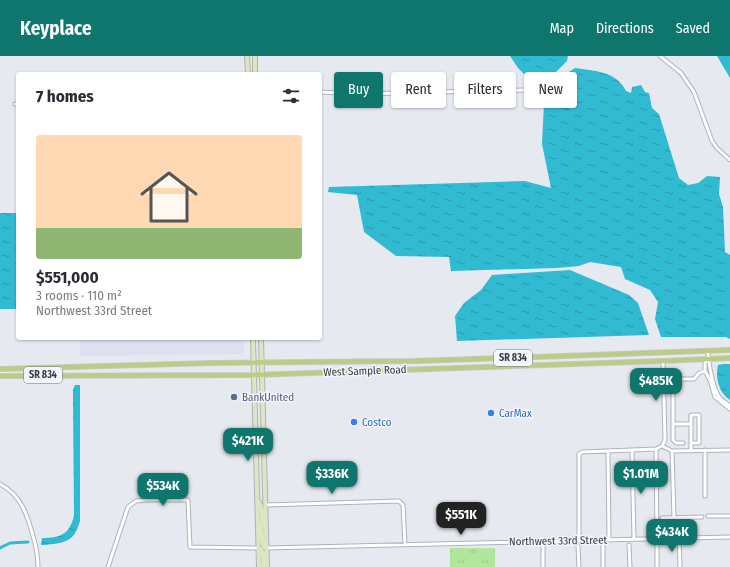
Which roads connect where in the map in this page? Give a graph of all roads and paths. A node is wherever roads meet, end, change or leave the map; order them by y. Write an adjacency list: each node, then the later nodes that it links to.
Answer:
1 (247, 56): 4 (main road)
2 (255, 56): 5 (main road)
3 (660, 56): 8 (street)
4 (248, 72)
5 (255, 72)
6 (524, 90): 7 (street)
7 (322, 92)
8 (730, 160)
9 (253, 340): 16 (main road)
10 (261, 340): 17 (main road)
11 (708, 350): 12 (main road, West Sample Road / SR 834); 13 (street); 17 (main road, West Sample Road / SR 834)
12 (730, 350)
13 (708, 358): 14 (main road, West Sample Road / SR 834); 15 (main road, West Sample Road / SR 834); 21 (street); 27 (street)
14 (730, 358)
15 (663, 361): 25 (main road, West Sample Road / SR 834); 33 (street)
16 (254, 363): 17 (main road, West Sample Road / SR 834); 19 (main road, West Sample Road / SR 834); 24 (main road)
17 (262, 363): 25 (main road)
18 (168, 365): 19 (main road, West Sample Road / SR 834); 20 (main road, West Sample Road / SR 834); 22 (main road)
19 (179, 365): 23 (main road)
20 (0, 369)
21 (705, 371): 28 (street); 29 (street)
22 (157, 374): 23 (main road, West Sample Road / SR 834); 26 (main road, West Sample Road / SR 834)
23 (167, 374): 24 (main road, West Sample Road / SR 834)
24 (254, 374): 25 (main road, West Sample Road / SR 834); 41 (main road)
25 (262, 374): 42 (main road)
26 (0, 376)
27 (730, 406)
28 (730, 409)
29 (673, 424): 30 (street); 31 (street)
30 (691, 424): 32 (street); 32 (street)
31 (683, 443)
32 (691, 443): 36 (street)
33 (662, 446): 34 (street); 40 (street)
34 (656, 449): 35 (street); 55 (street)
35 (632, 450): 39 (street); 54 (street)
36 (691, 450): 37 (street); 40 (street)
37 (705, 450): 38 (street); 44 (street)
38 (730, 450)
39 (608, 451): 56 (street); 58 (street)
40 (672, 451): 51 (street)
41 (256, 453): 42 (main road); 45 (main road)
42 (264, 464): 46 (main road)
43 (0, 484): 66 (street)
44 (705, 496)
45 (257, 500): 64 (main road); 65 (main road)
46 (265, 505): 60 (street); 65 (main road)
47 (708, 516): 48 (street)
48 (730, 516)
49 (702, 517): 51 (street)
50 (662, 518): 51 (street)
51 (674, 518)
52 (730, 537): 53 (street, Northwest 33rd Street)
53 (679, 538): 55 (street, Northwest 33rd Street); 76 (street)
54 (634, 539): 55 (street, Northwest 33rd Street); 58 (street, Northwest 33rd Street)
55 (657, 539)
56 (580, 540): 57 (street, Northwest 33rd Street); 59 (street, Northwest 33rd Street)
57 (603, 540): 58 (street, Northwest 33rd Street); 73 (street)
58 (609, 540)
59 (543, 541): 60 (street, Northwest 33rd Street); 71 (street)
60 (405, 545): 65 (street, Northwest 33rd Street)
61 (629, 545): 74 (street)
62 (657, 545): 75 (street)
63 (578, 546): 72 (street)
64 (258, 548): 67 (street); 68 (main road); 69 (main road)
65 (266, 548): 70 (main road)
66 (38, 567)
67 (108, 567)
68 (259, 567)
69 (263, 567)
70 (267, 567)
71 (543, 567)
72 (579, 567)
73 (603, 567)
74 (630, 567)
75 (657, 567)
76 (680, 567)

